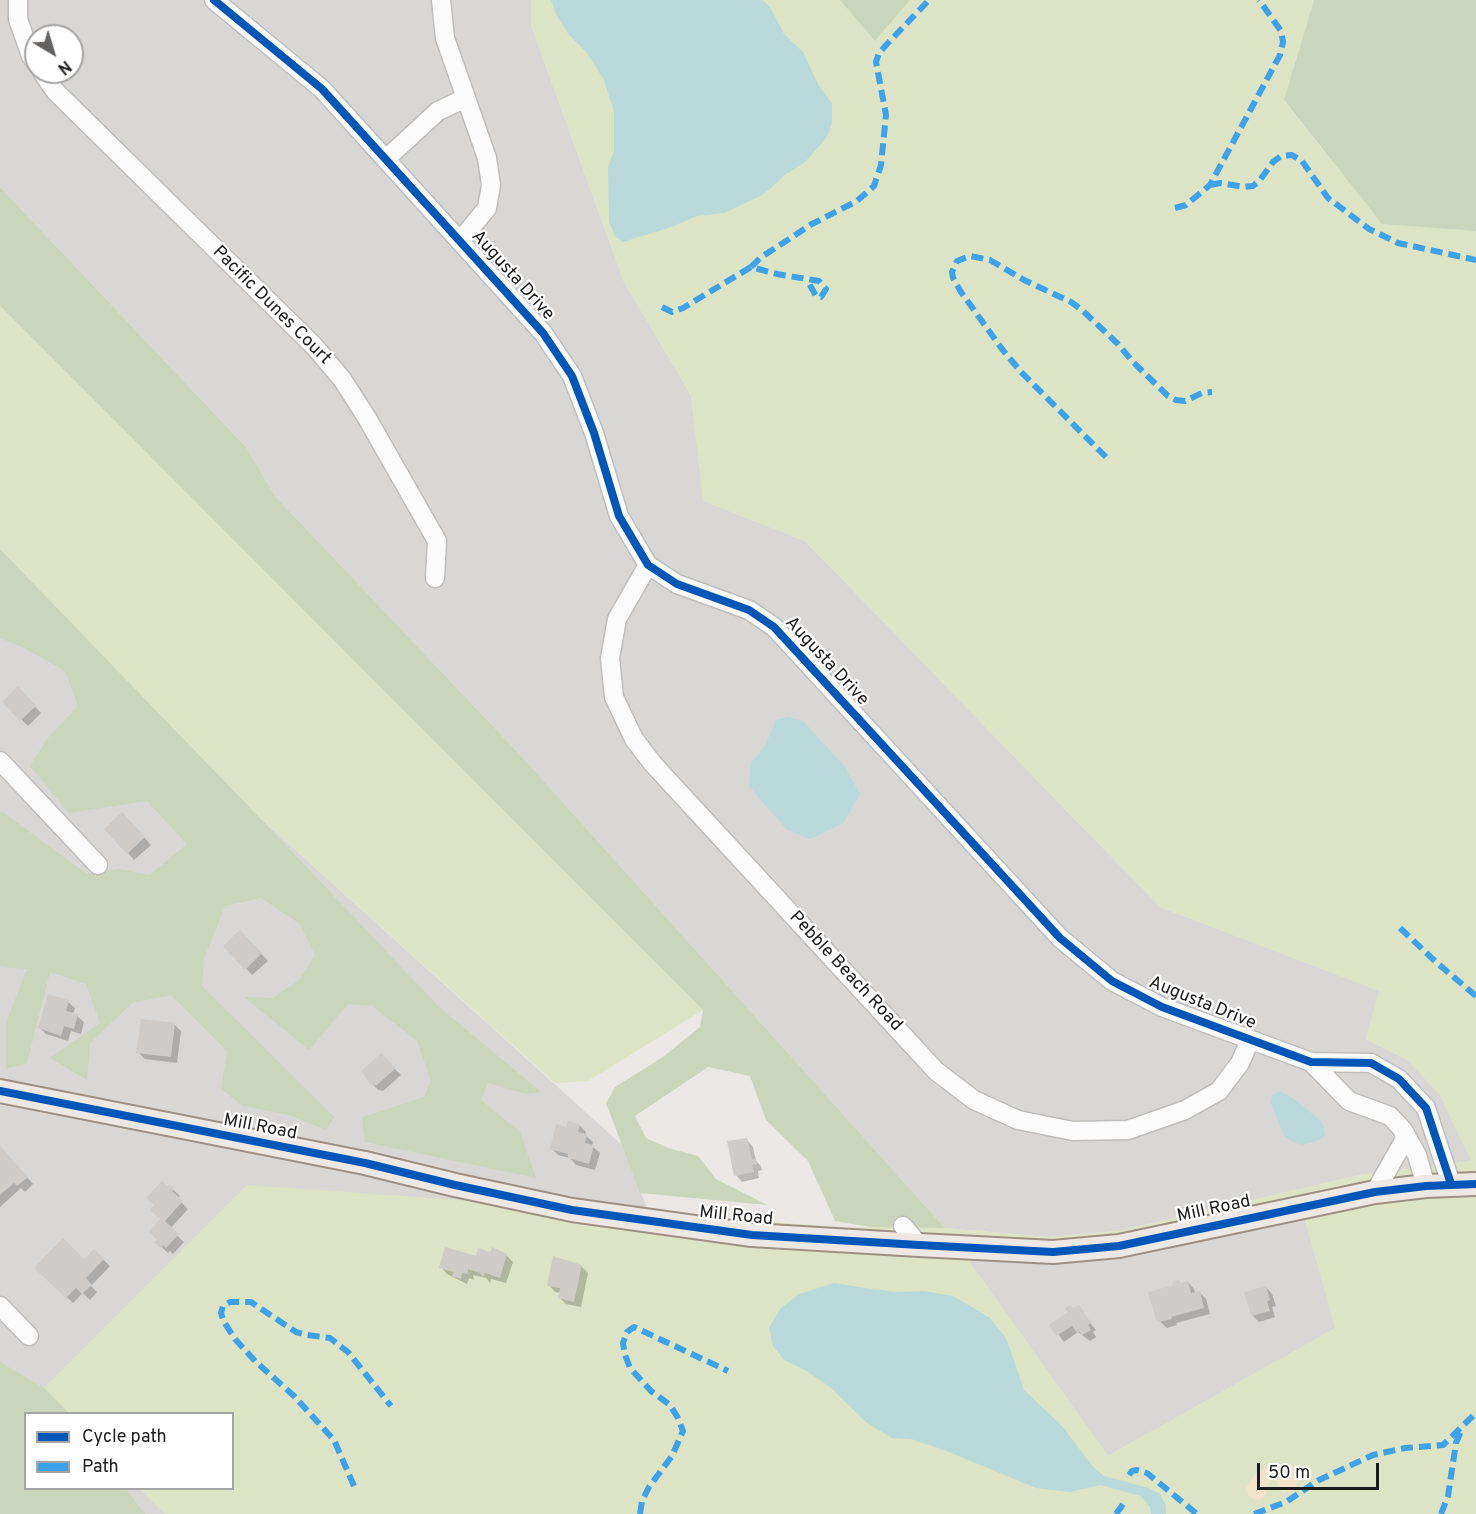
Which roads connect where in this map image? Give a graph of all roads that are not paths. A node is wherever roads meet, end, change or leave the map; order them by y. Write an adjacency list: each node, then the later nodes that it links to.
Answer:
1 (18, 0): 4 (street)
2 (214, 0): 7 (street, Augusta Drive)
3 (441, 0): 6 (street)
4 (24, 36)
5 (50, 84): 10 (street, Pacific Dunes Court)
6 (465, 98): 7 (street); 8 (street)
7 (386, 159): 8 (street, Augusta Drive)
8 (460, 241): 9 (street, Augusta Drive)
9 (648, 565): 13 (street, Augusta Drive); 13 (street, Pebble Beach Road)
10 (435, 578)
11 (0, 761): 12 (street)
12 (98, 865)
13 (1250, 1040): 14 (street, Augusta Drive)
14 (1311, 1062): 16 (street, Augusta Drive); 17 (street, Augusta Drive)
15 (0, 1091): 22 (main road, Mill Road)
16 (1403, 1130): 19 (street, Augusta Drive); 20 (street)
17 (1451, 1184): 18 (main road, Mill Road); 19 (main road, Mill Road)
18 (1476, 1184)
19 (1426, 1186): 20 (main road, Mill Road)
20 (1375, 1192): 22 (main road, Mill Road)
21 (903, 1226): 22 (street)
22 (919, 1245)
23 (0, 1306): 24 (street)
24 (29, 1336)

